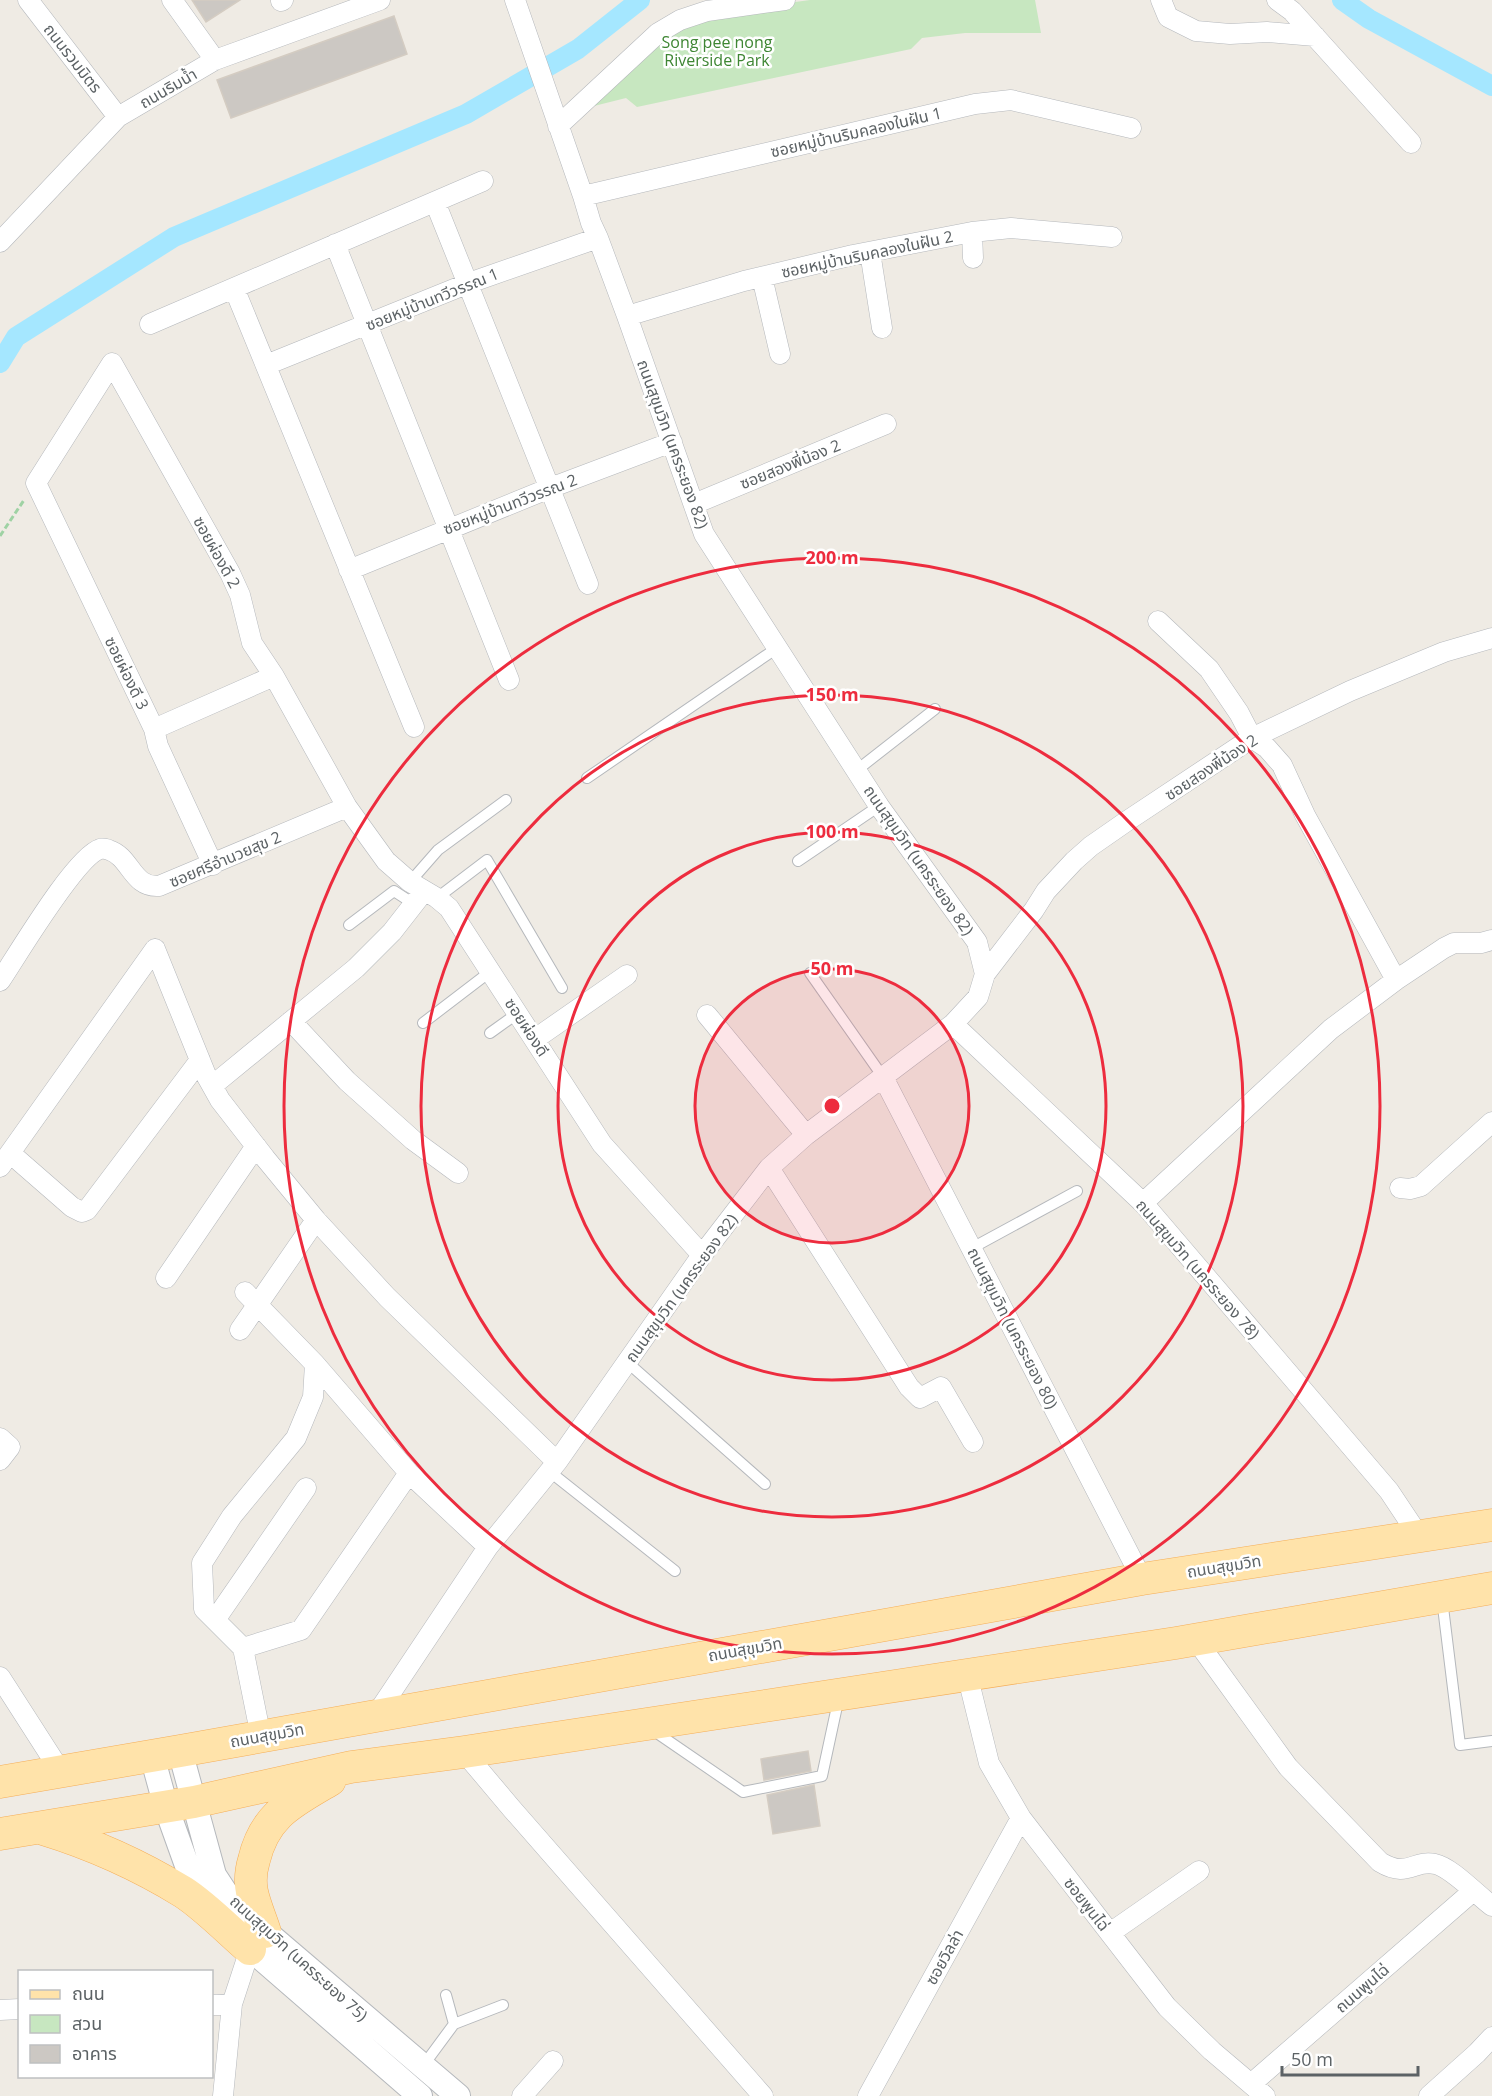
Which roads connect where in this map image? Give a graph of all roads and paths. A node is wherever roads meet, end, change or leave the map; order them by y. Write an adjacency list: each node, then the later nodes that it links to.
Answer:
1 (28, 0): 10 (street, ถนนรวมมิตร)
2 (172, 0): 9 (street)
3 (380, 0): 9 (street, ถนนริมน้ำ)
4 (515, 0): 11 (street, ถนนสุขุมวิท (นครระยอง 82))
5 (785, 0): 11 (street)
6 (1161, 0): 8 (street)
7 (1277, 0): 8 (street)
8 (1315, 36): 13 (street)
9 (215, 60): 10 (street, ถนนริมน้ำ)
10 (118, 117): 20 (street, ถนนริมน้ำ)
11 (555, 118): 15 (street, ถนนสุขุมวิท (นครระยอง 82))
12 (1131, 128): 15 (street, ซอยหมู่บ้านริมคลองในฝัน 1)
13 (1411, 143)
14 (483, 181): 16 (street)
15 (583, 196): 19 (street, ถนนสุขุมวิท (นครระยอง 82))
16 (435, 202): 21 (street); 25 (street)
17 (972, 232): 18 (street, ซอยหมู่บ้านริมคลองในฝัน 2); 22 (street, ซอยหมู่บ้านริมคลองในฝัน 2); 23 (street)
18 (1112, 237)
19 (598, 238): 25 (street, ซอยหมู่บ้านทวีวรรณ 1); 27 (street, ถนนสุขุมวิท (นครระยอง 82))
20 (0, 242)
21 (335, 244): 26 (street); 29 (street)
22 (870, 252): 24 (street, ซอยหมู่บ้านริมคลองในฝัน 2); 30 (street)
23 (974, 258)
24 (762, 277): 27 (street, ซอยหมู่บ้านริมคลองในฝัน 2); 31 (street)
25 (469, 283): 29 (street, ซอยหมู่บ้านทวีวรรณ 1); 36 (street)
26 (234, 288): 28 (street); 32 (street)
27 (627, 316): 34 (street, ถนนสุขุมวิท (นครระยอง 82))
28 (150, 324)
29 (368, 324): 32 (street, ซอยหมู่บ้านทวีวรรณ 1); 38 (street)
30 (882, 328)
31 (780, 354)
32 (266, 365): 40 (street)
33 (886, 424): 37 (street, ซอยสองพี่น้อง 2)
34 (672, 442): 36 (street, ซอยหมู่บ้านทวีวรรณ 2); 37 (street, ถนนสุขุมวิท (นครระยอง 82))
35 (36, 483): 39 (path); 45 (street, ซอยผ่องดี 2); 49 (street, ซอยผ่องดี 3)
36 (549, 488): 38 (street, ซอยหมู่บ้านทวีวรรณ 2); 41 (street)
37 (694, 504): 44 (street, ถนนสุขุมวิท (นครระยอง 82))
38 (449, 528): 40 (street, ซอยหมู่บ้านทวีวรรณ 2); 46 (street)
39 (0, 536)
40 (349, 570): 48 (street)
41 (588, 584)
42 (1158, 621): 50 (street)
43 (1492, 638): 50 (street, ซอยสองพี่น้อง 2)
44 (777, 648): 51 (street, ถนนสุขุมวิท (นครระยอง 82)); 52 (lane)
45 (274, 676): 49 (street); 55 (street, ซอยผ่องดี 2)
46 (509, 680)
47 (935, 709): 51 (lane)
48 (414, 727)
49 (154, 729): 57 (street, ซอยผ่องดี 3)
50 (1252, 738): 63 (street, ซอยสองพี่น้อง 2); 65 (street)
51 (857, 770): 54 (street, ถนนสุขุมวิท (นครระยอง 82))
52 (587, 778)
53 (506, 800): 58 (lane)
54 (879, 806): 56 (lane); 63 (street, ถนนสุขุมวิท (นครระยอง 82))
55 (347, 807): 57 (street, ซอยศรีอำนวยสุข 2); 58 (street, ซอยผ่องดี)
56 (798, 861)
57 (213, 865): 66 (street, ซอยศรีอำนวยสุข 2)
58 (421, 894): 59 (lane); 61 (street, ซอยผ่องดี); 67 (lane); 70 (street)
59 (349, 925)
60 (1488, 947): 65 (street)
61 (491, 971): 68 (street, ซอยผ่องดี); 71 (lane)
62 (810, 973): 76 (lane)
63 (985, 974): 72 (street, ถนนสุขุมวิท (นครระยอง 82))
64 (627, 975): 74 (street)
65 (1396, 980): 86 (street)
66 (0, 981)
67 (562, 988)
68 (518, 1013): 73 (lane); 74 (street, ซอยผ่องดี)
69 (707, 1015): 79 (street)
70 (291, 1022): 77 (street); 83 (street)
71 (423, 1023)
72 (953, 1024): 76 (street, ถนนสุขุมวิท (นครระยอง 82)); 86 (street, ถนนสุขุมวิท (นครระยอง 78))
73 (490, 1033)
74 (535, 1040): 89 (street, ซอยผ่องดี)
75 (200, 1060): 77 (street); 81 (street); 81 (street)
76 (883, 1077): 79 (street, ถนนสุขุมวิท (นครระยอง 82)); 88 (street, ถนนสุขุมวิท (นครระยอง 80))
77 (212, 1086): 80 (street)
78 (1492, 1122): 84 (street)
79 (806, 1135): 82 (street, ถนนสุขุมวิท (นครระยอง 82))
80 (256, 1146): 87 (street); 90 (street)
81 (5, 1160)
82 (769, 1168): 89 (street, ถนนสุขุมวิท (นครระยอง 82)); 95 (street)
83 (458, 1173)
84 (1400, 1188)
85 (1077, 1191): 88 (lane)
86 (1143, 1203): 101 (street, ถนนสุขุมวิท (นครระยอง 78))
87 (316, 1220): 91 (street); 96 (street)
88 (972, 1248): 104 (street, ถนนสุขุมวิท (นครระยอง 80))
89 (702, 1255): 93 (street, ถนนสุขุมวิท (นครระยอง 82))
90 (166, 1278)
91 (252, 1298): 92 (street); 94 (street)
92 (240, 1330)
93 (627, 1362): 96 (street, ถนนสุขุมวิท (นครระยอง 82)); 98 (lane)
94 (315, 1364): 97 (street); 107 (street)
95 (973, 1442)
96 (553, 1466): 102 (street, ถนนสุขุมวิท (นครระยอง 82)); 103 (lane)
97 (409, 1473): 102 (street); 109 (street)
98 (765, 1484)
99 (306, 1488): 107 (street)
100 (1492, 1525): 101 (main road, ถนนสุขุมวิท)
101 (1419, 1536): 104 (main road, ถนนสุขุมวิท)
102 (488, 1546): 113 (street, ถนนสุขุมวิท (นครระยอง 82))
103 (675, 1571)
104 (1142, 1579): 113 (main road, ถนนสุขุมวิท)
105 (1492, 1588): 106 (main road)
106 (1442, 1597): 108 (main road); 116 (lane)
107 (214, 1620): 109 (street)
108 (1196, 1640): 110 (main road); 127 (street)
109 (243, 1648): 115 (street)
110 (967, 1674): 112 (main road); 123 (street, ซอยพูนไฉ่)
111 (0, 1677): 120 (street)
112 (840, 1694): 114 (main road); 114 (lane)
113 (376, 1715): 115 (main road, ถนนสุขุมวิท)
114 (644, 1724): 117 (main road)
115 (261, 1737): 118 (main road, ถนนสุขุมวิท)
116 (1492, 1741)
117 (464, 1752): 119 (main road); 146 (street)
118 (166, 1754): 120 (main road, ถนนสุขุมวิท); 122 (street, ถนนสุขุมวิท (นครระยอง 75))
119 (351, 1767): 122 (main road); 130 (main road)
120 (61, 1772): 121 (main road, ถนนสุขุมวิท)
121 (0, 1782)
122 (180, 1805): 124 (main road); 130 (street, ถนนสุขุมวิท (นครระยอง 75))
123 (1021, 1818): 129 (street, ซอยพูนไฉ่); 147 (street, ซอยวิลล่า)
124 (36, 1827): 125 (main road); 130 (main road)
125 (0, 1834)
126 (1200, 1871): 129 (street)
127 (1472, 1892): 128 (street); 141 (street, ถนนพูนไฉ่)
128 (1492, 1906)
129 (1110, 1933): 141 (street, ซอยพูนไฉ่)
130 (258, 1940): 132 (street); 140 (street, ถนนสุขุมวิท (นครระยอง 75)); 143 (street, ถนนสุขุมวิท (นครระยอง 75))
131 (446, 1995): 137 (lane)
132 (232, 2004): 133 (street); 142 (street)
133 (213, 2005)
134 (503, 2005): 137 (lane)
135 (18, 2009): 136 (street)
136 (0, 2010)
137 (454, 2024): 140 (lane)
138 (1492, 2037): 148 (street)
139 (553, 2061): 145 (street)
140 (423, 2066): 144 (street, ถนนสุขุมวิท (นครระยอง 75))
141 (1258, 2090)
142 (223, 2096)
143 (420, 2096)
144 (458, 2096)
145 (522, 2096)
146 (763, 2096)
147 (868, 2096)
148 (1429, 2096)

